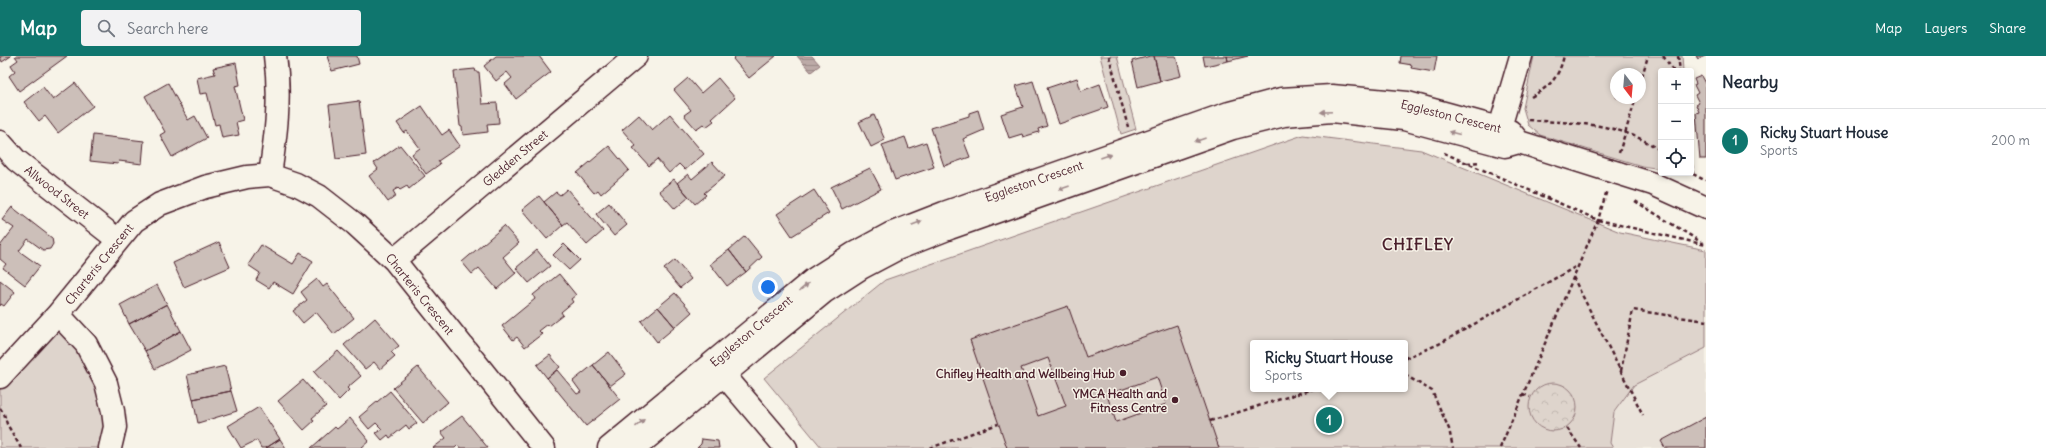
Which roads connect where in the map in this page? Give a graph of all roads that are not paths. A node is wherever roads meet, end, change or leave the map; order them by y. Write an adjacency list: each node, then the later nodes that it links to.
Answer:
1 (275, 56): 7 (street)
2 (636, 56): 10 (street, Gledden Street)
3 (1506, 56): 5 (street)
4 (1521, 56): 5 (street)
5 (1490, 139): 8 (street, Eggleston Crescent); 12 (street, Eggleston Crescent)
6 (0, 142): 9 (street, Allwood Street)
7 (270, 175): 9 (street, Charteris Crescent); 10 (street, Charteris Crescent)
8 (1706, 208)
9 (118, 240): 11 (street, Charteris Crescent)
10 (394, 260): 15 (street, Charteris Crescent)
11 (58, 314): 13 (street, Charteris Crescent); 14 (street, Charteris Crescent)
12 (718, 369): 16 (street, Eggleston Crescent, one-way to 12); 17 (street, Eggleston Crescent); 18 (street)
13 (0, 377)
14 (110, 448)
15 (544, 448)
16 (610, 448)
17 (635, 448)
18 (786, 448)

